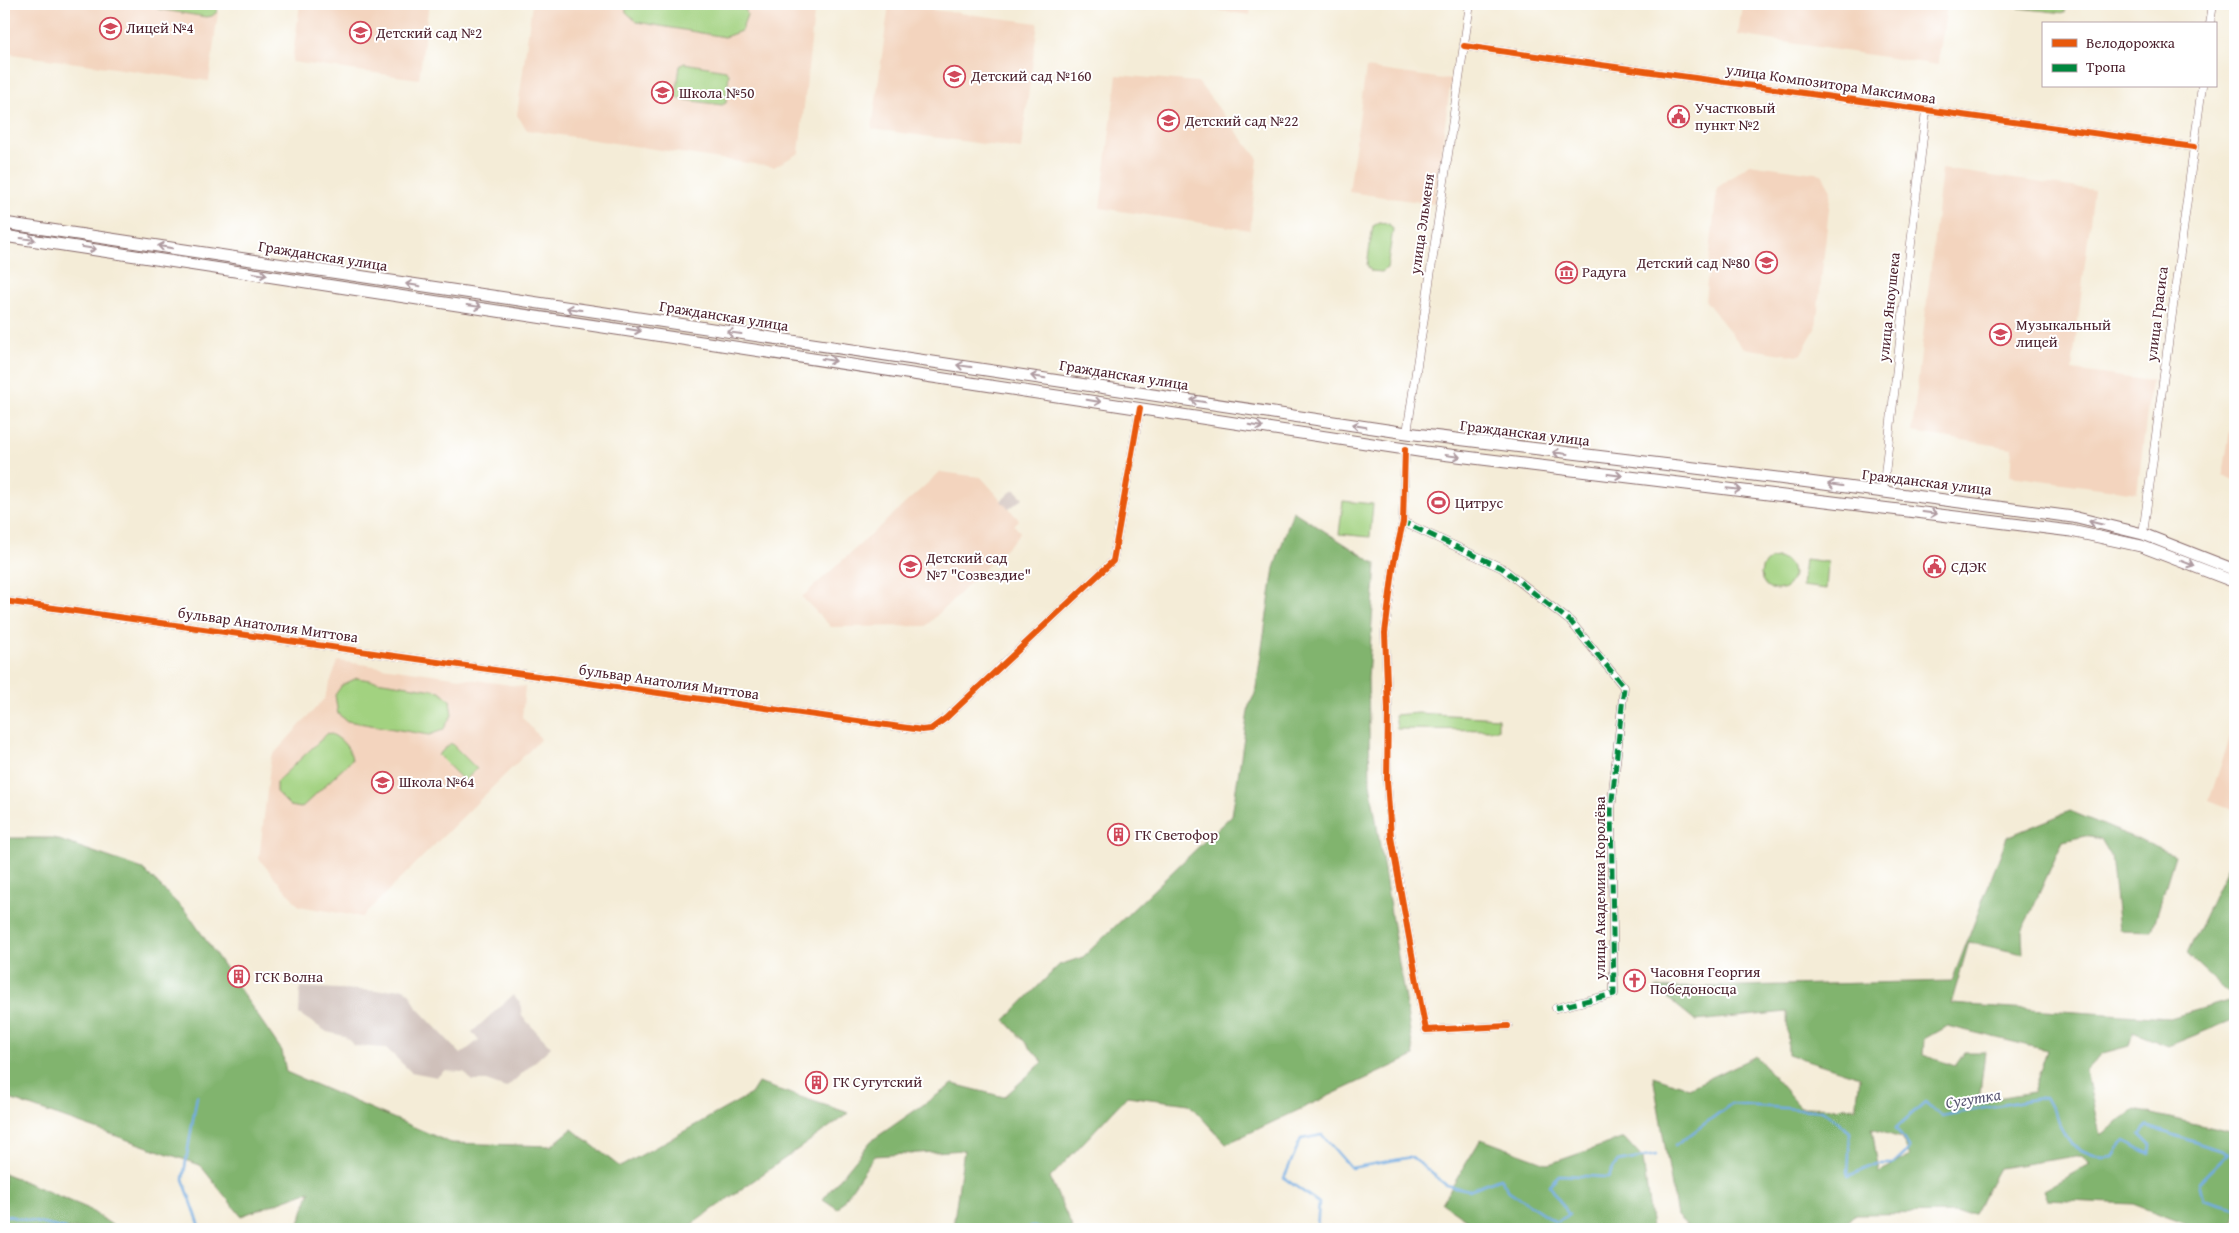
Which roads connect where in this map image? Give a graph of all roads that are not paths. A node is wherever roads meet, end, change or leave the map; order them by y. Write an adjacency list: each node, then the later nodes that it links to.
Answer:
1 (1470, 4): 4 (street, улица Эльменя)
2 (2213, 4): 3 (street)
3 (2210, 22)
4 (1464, 46): 6 (street, улица Композитора Максимова); 15 (street, улица Эльменя)
5 (2202, 88): 7 (street, улица Грасиса)
6 (1926, 110): 7 (street, улица Композитора Максимова); 17 (street, улица Яноушека)
7 (2194, 147): 20 (street, улица Грасиса)
8 (4, 223): 10 (main road, Гражданская улица, one-way to 8)
9 (4, 236): 11 (main road, Гражданская улица, one-way to 11)
10 (213, 255): 11 (main road); 12 (main road, Гражданская улица, one-way to 10)
11 (212, 267): 13 (main road, Гражданская улица, one-way to 13)
12 (783, 340): 13 (main road); 15 (main road, Гражданская улица, one-way to 12)
13 (781, 353): 14 (main road, Гражданская улица, one-way to 14)
14 (1140, 408): 16 (main road, Гражданская улица, one-way to 16); 24 (street, бульвар Анатолия Миттова)
15 (1407, 433): 16 (main road, улица Эльменя); 17 (main road, Гражданская улица, one-way to 15)
16 (1405, 448): 18 (main road, Гражданская улица, one-way to 18); 19 (street)
17 (1883, 492): 18 (main road, улица Яноушека); 20 (main road, Гражданская улица, one-way to 17)
18 (1882, 506): 21 (main road, Гражданская улица, one-way to 21)
19 (1403, 522): 25 (street, улица Академика Королёва); 26 (street)
20 (2143, 534): 21 (main road, улица Грасиса); 22 (main road, Гражданская улица)
21 (2141, 546): 23 (main road, Гражданская улица, one-way to 23)
22 (2235, 570)
23 (2235, 582)
24 (4, 600)
25 (1556, 1008)
26 (1508, 1026)

